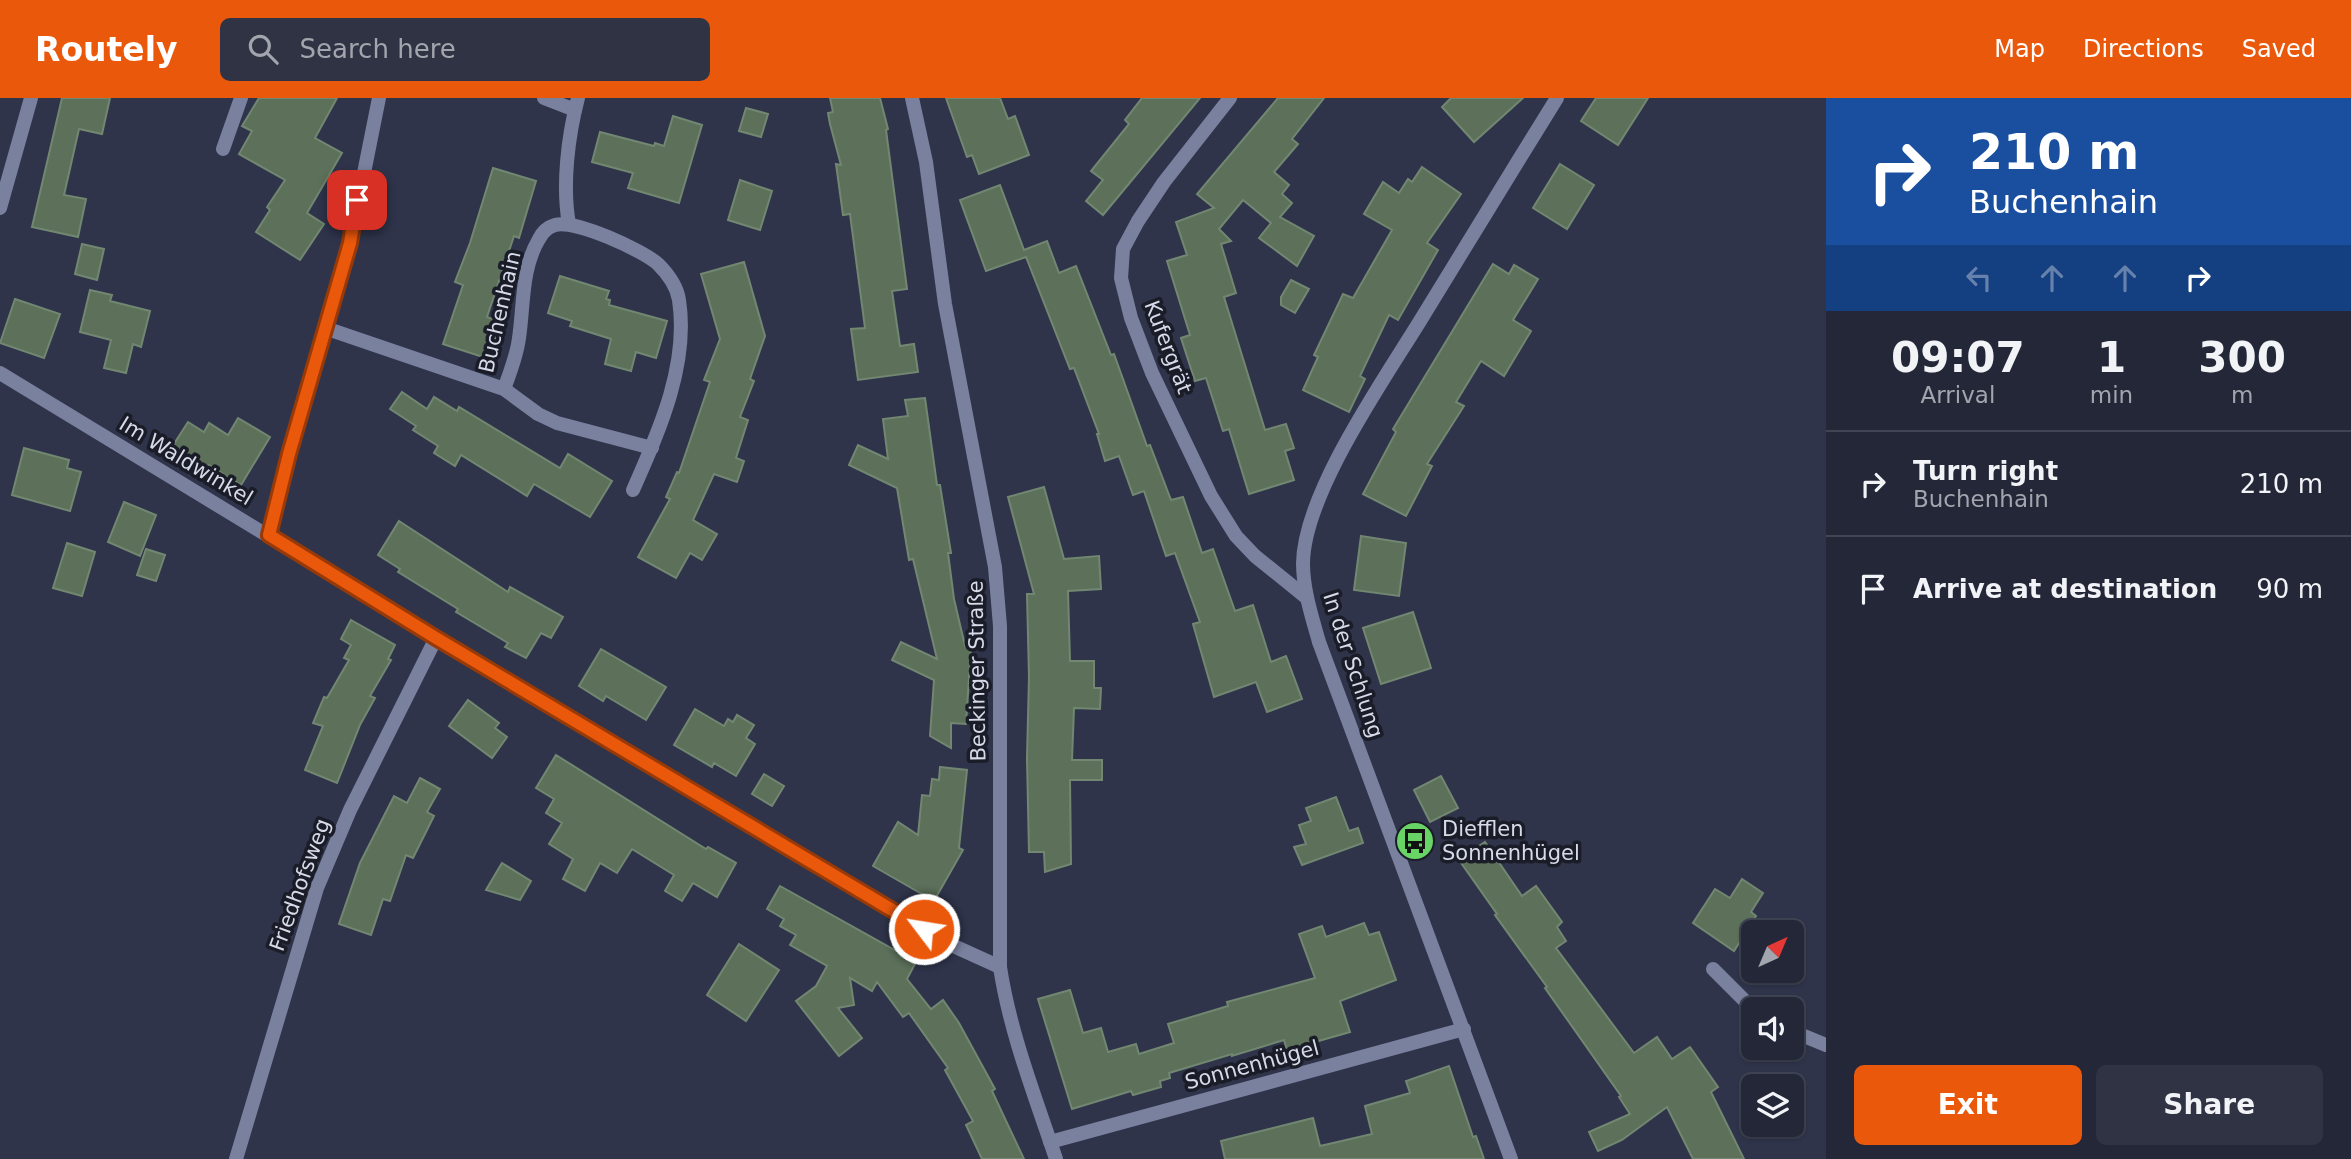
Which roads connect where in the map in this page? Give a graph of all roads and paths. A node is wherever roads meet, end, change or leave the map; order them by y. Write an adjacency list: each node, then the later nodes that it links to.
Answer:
1 (31, 98): 10 (street)
2 (241, 98): 9 (street)
3 (379, 98): 12 (street)
4 (544, 98): 8 (street)
5 (912, 98): 20 (street, Beckinger Straße)
6 (1230, 98): 18 (street, Kufergrät)
7 (1557, 98): 18 (street, In der Schlung)
8 (576, 104): 11 (street)
9 (223, 149)
10 (0, 208)
11 (569, 224): 14 (street, Buchenhain); 15 (street)
12 (325, 328): 14 (street, Buchenhain); 17 (street)
13 (0, 373): 17 (street, Im Waldwinkel)
14 (504, 389): 15 (street, Buchenhain)
15 (652, 448): 16 (street)
16 (633, 490)
17 (269, 535): 19 (street, Im Waldwinkel)
18 (1307, 598): 23 (street, In der Schlung)
19 (436, 638): 20 (street, Im Waldwinkel); 27 (street, Friedhofsweg)
20 (1000, 967): 26 (street, Beckinger Straße)
21 (1713, 969): 22 (street)
22 (1741, 997)
23 (1464, 1029): 26 (street, Sonnenhügel); 29 (street, In der Schlung)
24 (1804, 1036): 25 (street)
25 (1826, 1045)
26 (1050, 1142): 28 (street, Beckinger Straße)
27 (236, 1159)
28 (1056, 1159)
29 (1511, 1159)

